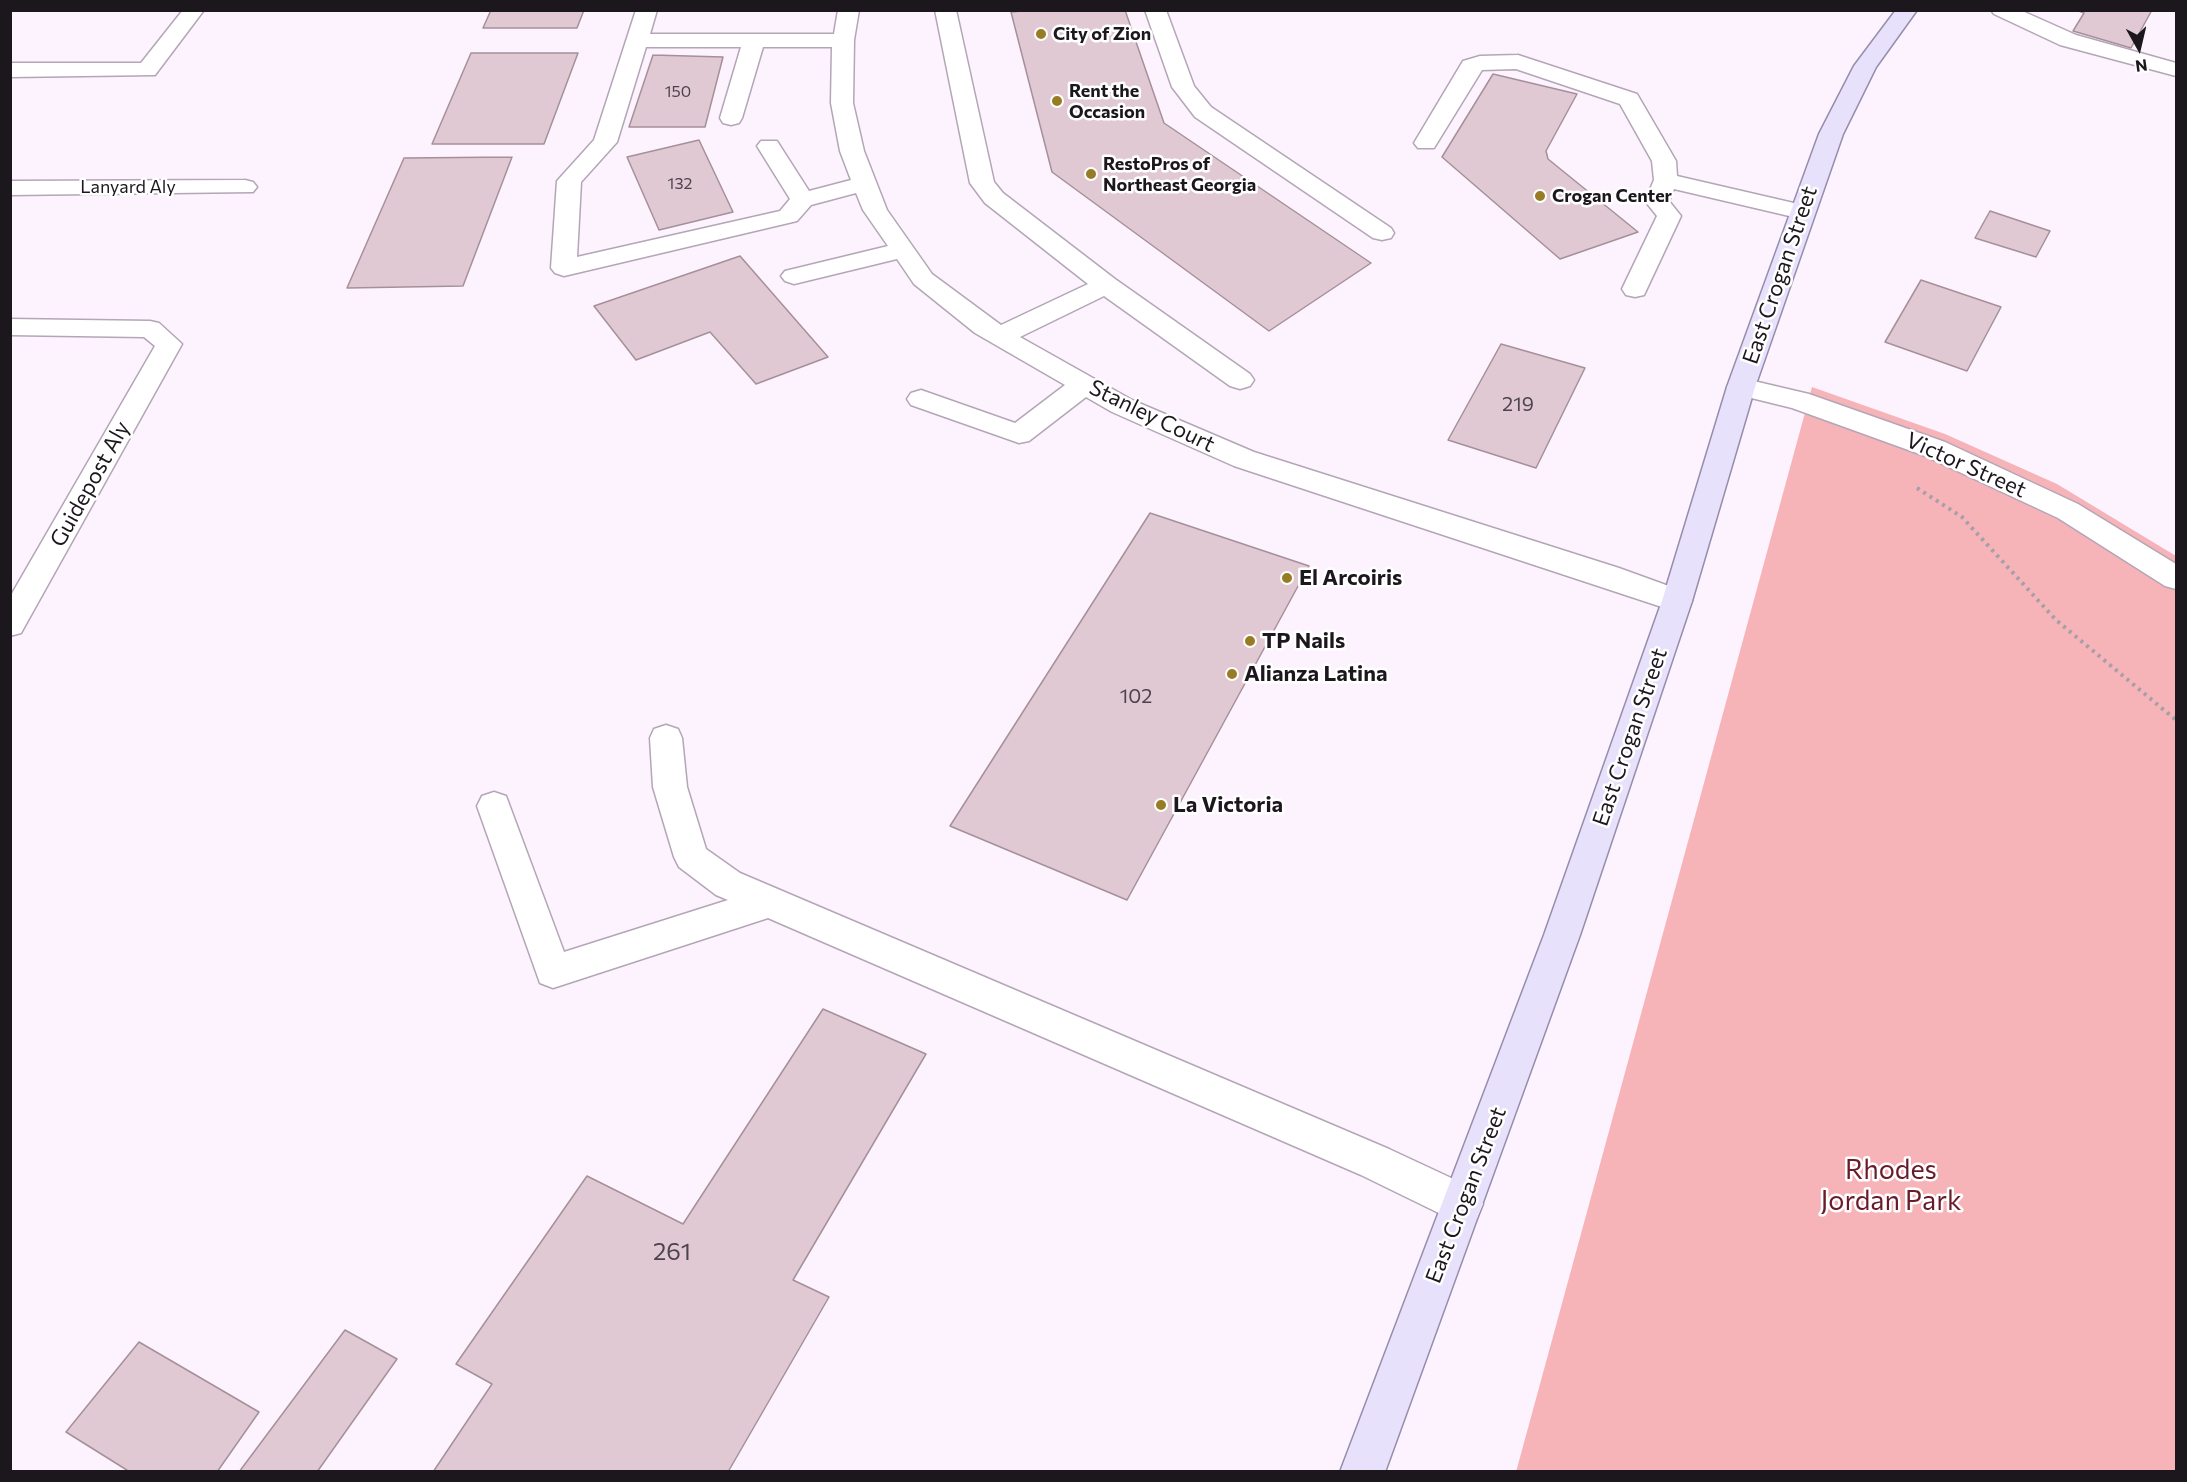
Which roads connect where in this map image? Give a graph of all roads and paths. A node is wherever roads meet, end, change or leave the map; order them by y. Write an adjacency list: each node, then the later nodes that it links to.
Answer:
1 (194, 10): 11 (street)
2 (647, 10): 10 (street)
3 (849, 10): 9 (street, Stanley Court)
4 (945, 10): 25 (street)
5 (1155, 10): 22 (street)
6 (1907, 10): 21 (main road, East Crogan Street)
7 (2001, 10): 12 (street)
8 (754, 40): 9 (street); 10 (street); 13 (street)
9 (843, 40): 17 (street, Stanley Court)
10 (638, 41): 20 (street)
11 (10, 70)
12 (2176, 70)
13 (731, 118)
14 (1426, 143): 16 (street)
15 (770, 146): 20 (street)
16 (1666, 180): 21 (street); 26 (street)
17 (865, 184): 20 (street); 23 (street, Stanley Court)
18 (245, 187): 19 (street, Lanyard Aly)
19 (10, 188)
20 (802, 201)
21 (1802, 212): 31 (main road, East Crogan Street)
22 (1382, 233)
23 (903, 250): 24 (street); 28 (street, Stanley Court)
24 (794, 276)
25 (1106, 285): 28 (street); 29 (street)
26 (1635, 290)
27 (10, 327): 36 (street, Guidepost Aly)
28 (1000, 336): 30 (street, Stanley Court)
29 (1240, 380)
30 (1085, 384): 32 (street); 35 (street, Stanley Court)
31 (1741, 387): 34 (street, Victor Street); 35 (main road, East Crogan Street)
32 (921, 399)
33 (1915, 487): 37 (path)
34 (2176, 578)
35 (1677, 601): 41 (main road, East Crogan Street)
36 (10, 625)
37 (2176, 720)
38 (666, 738): 40 (street)
39 (494, 806): 40 (street)
40 (769, 902): 41 (street)
41 (1463, 1204): 42 (main road, East Crogan Street)
42 (1362, 1472)

